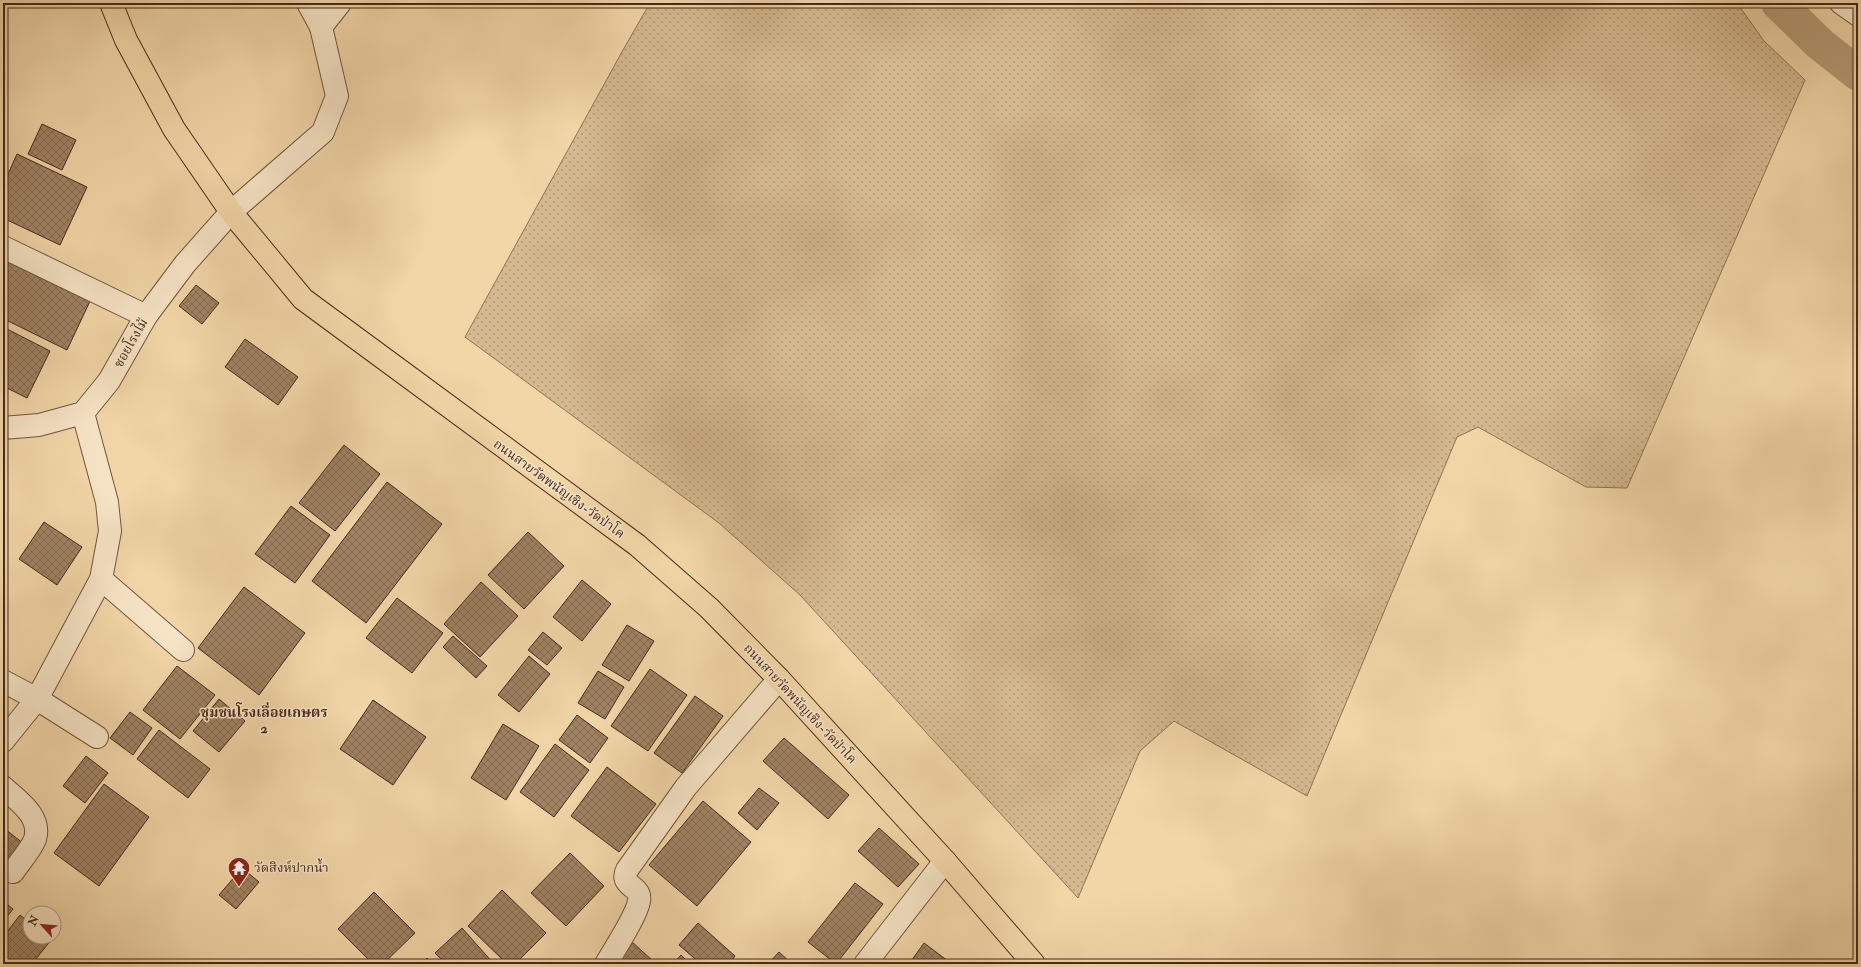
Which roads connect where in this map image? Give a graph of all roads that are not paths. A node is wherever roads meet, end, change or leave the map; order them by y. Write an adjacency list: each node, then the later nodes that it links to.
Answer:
1 (111, 3): 7 (main road, ถนนสายวัดพนัญเชิง-วัดป่าโค)
2 (308, 3): 6 (street, ซอยโรงไม้)
3 (340, 3): 6 (street)
4 (1841, 3): 5 (street)
5 (1858, 15)
6 (320, 27): 7 (street, ซอยโรงไม้)
7 (231, 212): 9 (street, ซอยโรงไม้); 14 (main road, ถนนสายวัดพนัญเชิง-วัดป่าโค)
8 (3, 246): 9 (street)
9 (146, 316): 10 (street, ซอยโรงไม้)
10 (83, 412): 11 (street); 12 (street)
11 (3, 428)
12 (101, 579): 13 (street); 16 (street)
13 (183, 650)
14 (779, 679): 20 (main road, ถนนสายวัดพนัญเชิง-วัดป่าโค); 22 (street)
15 (3, 681): 16 (street)
16 (37, 699): 17 (street); 18 (street)
17 (97, 737)
18 (3, 741)
19 (3, 787): 21 (street)
20 (944, 862): 23 (street); 24 (main road, ถนนสายวัดพนัญเชิง-วัดป่าโค)
21 (13, 872)
22 (606, 964)
23 (865, 964)
24 (1034, 964)

